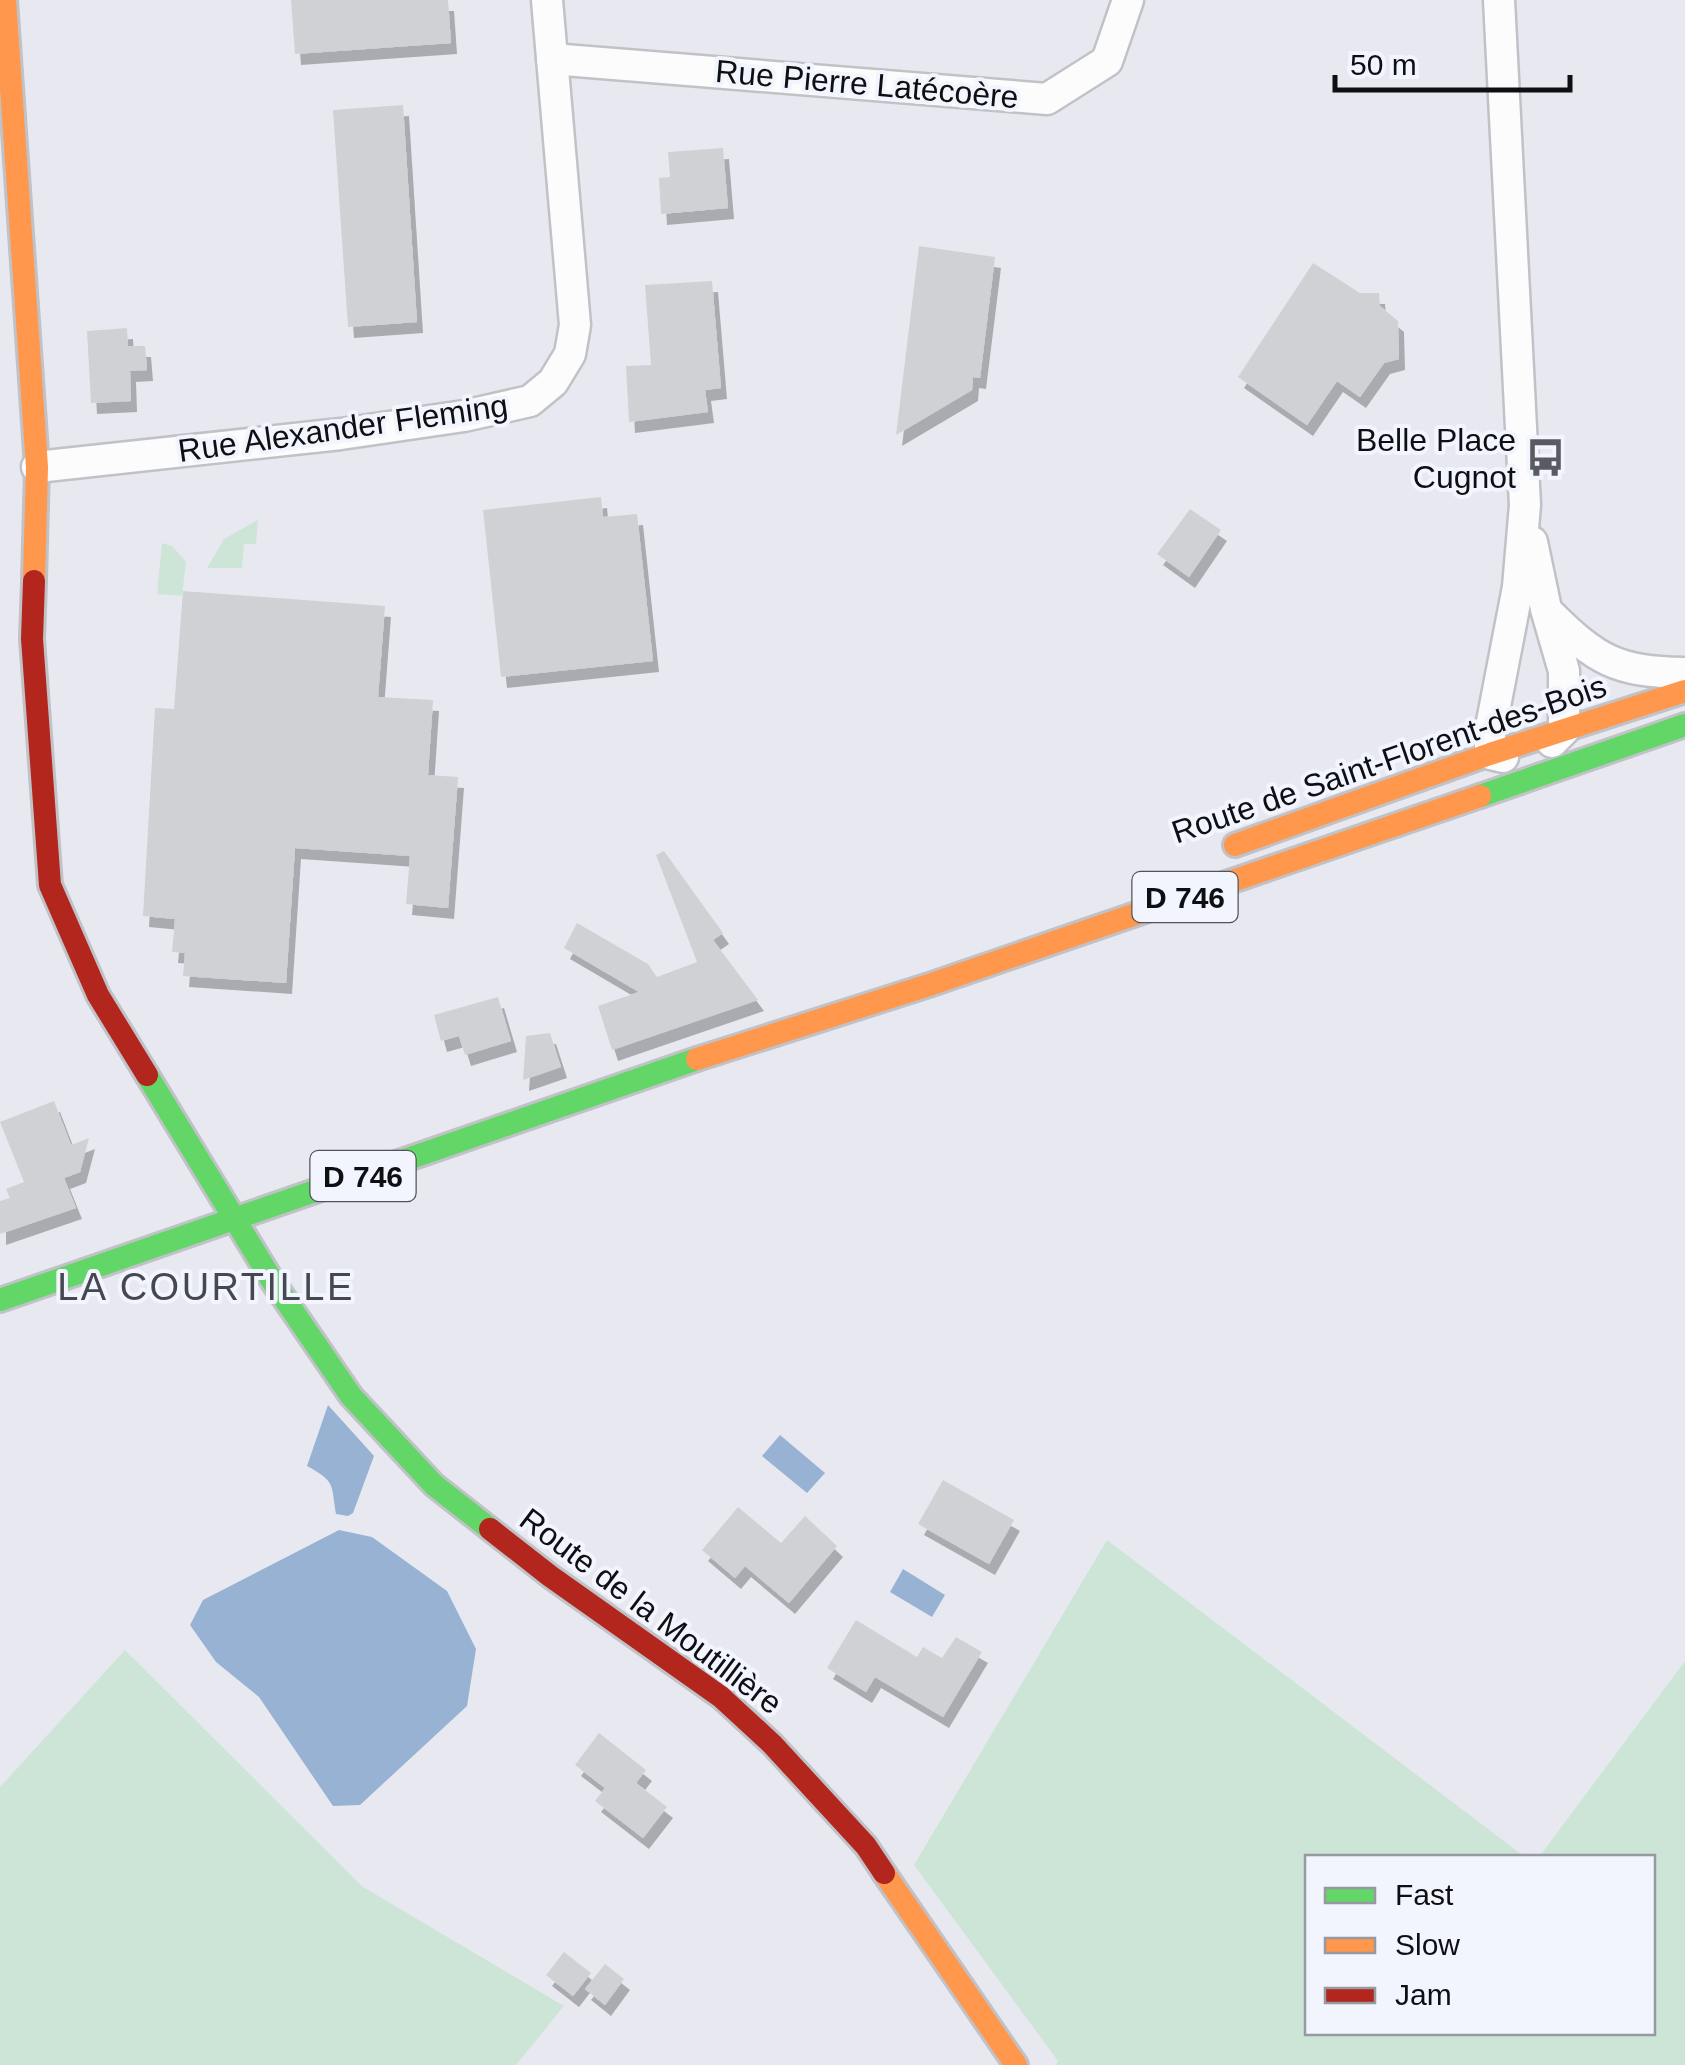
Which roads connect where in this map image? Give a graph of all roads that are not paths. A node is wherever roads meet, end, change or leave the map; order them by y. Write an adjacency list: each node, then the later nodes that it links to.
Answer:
1 (4, 0): 6 (main road, Route de la Moutillière)
2 (547, 0): 5 (street, Rue Alexander Fleming)
3 (1128, 0): 5 (street, Rue Pierre Latécoère)
4 (1499, 0): 7 (street)
5 (552, 59): 6 (street, Rue Alexander Fleming)
6 (37, 467): 20 (main road, Route de la Moutillière)
7 (1525, 505): 8 (street); 14 (street)
8 (1546, 609): 9 (street); 12 (street)
9 (1685, 673)
10 (1685, 691): 12 (main road, Route de Saint-Florent-des-Bois / D 746)
11 (1685, 725): 13 (main road, Route de Saint-Florent-des-Bois / D 746)
12 (1564, 730): 14 (main road, Route de Saint-Florent-des-Bois / D 746); 15 (street)
13 (1642, 740): 15 (street); 17 (main road, Route de Saint-Florent-des-Bois / D 746)
14 (1490, 754): 15 (street); 16 (main road, Route de Saint-Florent-des-Bois / D 746)
15 (1529, 762): 17 (street)
16 (1206, 856)
17 (1213, 887): 19 (main road, Route de Saint-Florent-des-Bois / D 746)
18 (936, 959): 19 (main road, Route de Saint-Florent-des-Bois / D 746)
19 (726, 1049): 20 (main road, Route de Saint-Florent-des-Bois / D 746)
20 (238, 1220): 21 (main road, Route de Saint-Florent-des-Bois / D 746); 22 (main road, Route de la Moutillière)
21 (0, 1300)
22 (1016, 2065)

